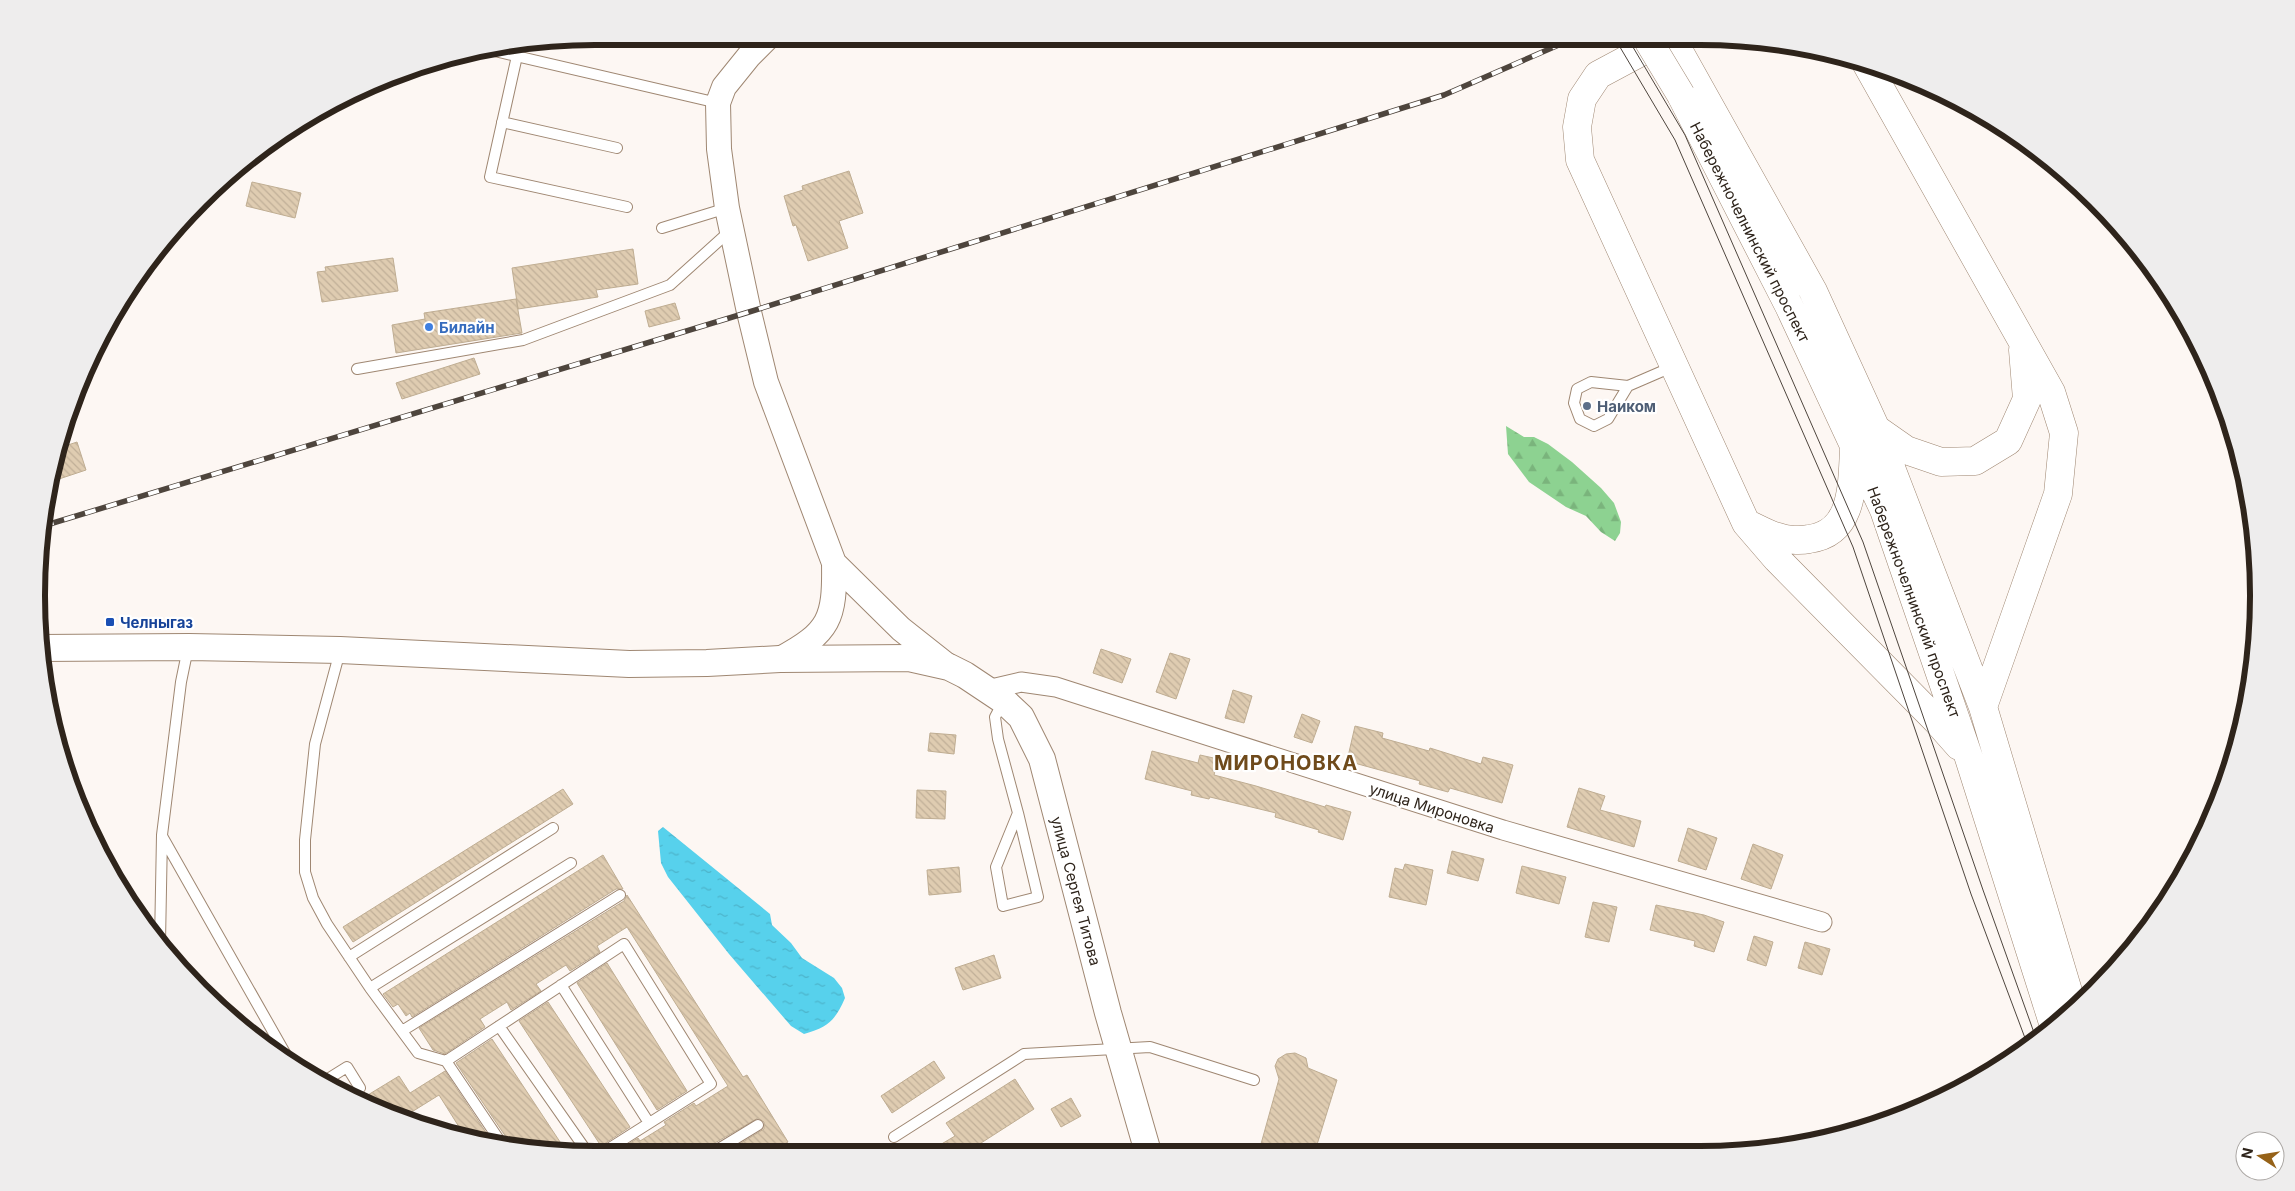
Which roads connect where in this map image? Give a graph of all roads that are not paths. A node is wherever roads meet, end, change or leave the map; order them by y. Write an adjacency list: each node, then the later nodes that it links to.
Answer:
1 (760, 45): 9 (street)
2 (1653, 45): 8 (main road, Набережночелнинский проспект, bridge)
3 (1655, 45): 16 (main road)
4 (1673, 45): 8 (main road, Набережночелнинский проспект)
5 (505, 53): 6 (lane)
6 (517, 56): 9 (lane); 10 (lane)
7 (1871, 73): 15 (main road)
8 (1689, 89): 19 (main road, Набережночелнинский проспект); 20 (main road, Набережночелнинский проспект)
9 (718, 103): 13 (street)
10 (502, 122): 11 (lane); 12 (lane)
11 (617, 148)
12 (627, 207)
13 (729, 219): 14 (lane); 17 (lane); 22 (street)
14 (662, 228)
15 (2022, 344): 19 (main road); 29 (main road)
16 (1673, 366): 18 (lane); 21 (main road)
17 (357, 369)
18 (1628, 386): 18 (lane)
19 (1876, 429): 29 (main road, Набережночелнинский проспект)
20 (1854, 446): 21 (main road); 30 (main road, Набережночелнинский проспект)
21 (1746, 523): 30 (main road)
22 (834, 563): 26 (street); 27 (street)
23 (189, 647): 24 (main road, улица Сергея Титова); 25 (main road, улица Сергея Титова); 33 (lane)
24 (48, 648)
25 (340, 650): 26 (main road, улица Сергея Титова); 38 (lane)
26 (780, 659): 27 (main road, улица Сергея Титова)
27 (949, 667): 28 (main road, улица Сергея Титова)
28 (995, 695): 31 (lane); 36 (street, улица Мироновка); 46 (main road, улица Сергея Титова)
29 (1983, 707): 41 (main road, Набережночелнинский проспект)
30 (1969, 758): 42 (main road, Набережночелнинский проспект)
31 (1018, 813): 31 (lane)
32 (554, 828): 38 (lane)
33 (162, 835): 37 (lane); 45 (lane)
34 (571, 864): 40 (lane)
35 (620, 895): 44 (lane)
36 (1822, 922)
37 (160, 932)
38 (349, 957): 40 (lane)
39 (561, 985): 43 (lane); 51 (lane); 51 (lane)
40 (370, 988): 44 (lane)
41 (2071, 1001)
42 (2051, 1018)
43 (499, 1026): 47 (lane); 55 (lane)
44 (402, 1031): 47 (lane)
45 (282, 1047)
46 (1118, 1048): 49 (lane); 54 (lane); 58 (main road, улица Сергея Титова)
47 (446, 1061): 53 (lane)
48 (330, 1077): 50 (lane)
49 (1254, 1080)
50 (360, 1088)
51 (649, 1123): 56 (lane)
52 (758, 1125): 57 (lane)
53 (497, 1136)
54 (894, 1137)
55 (582, 1146)
56 (614, 1146)
57 (724, 1146)
58 (1146, 1146)

